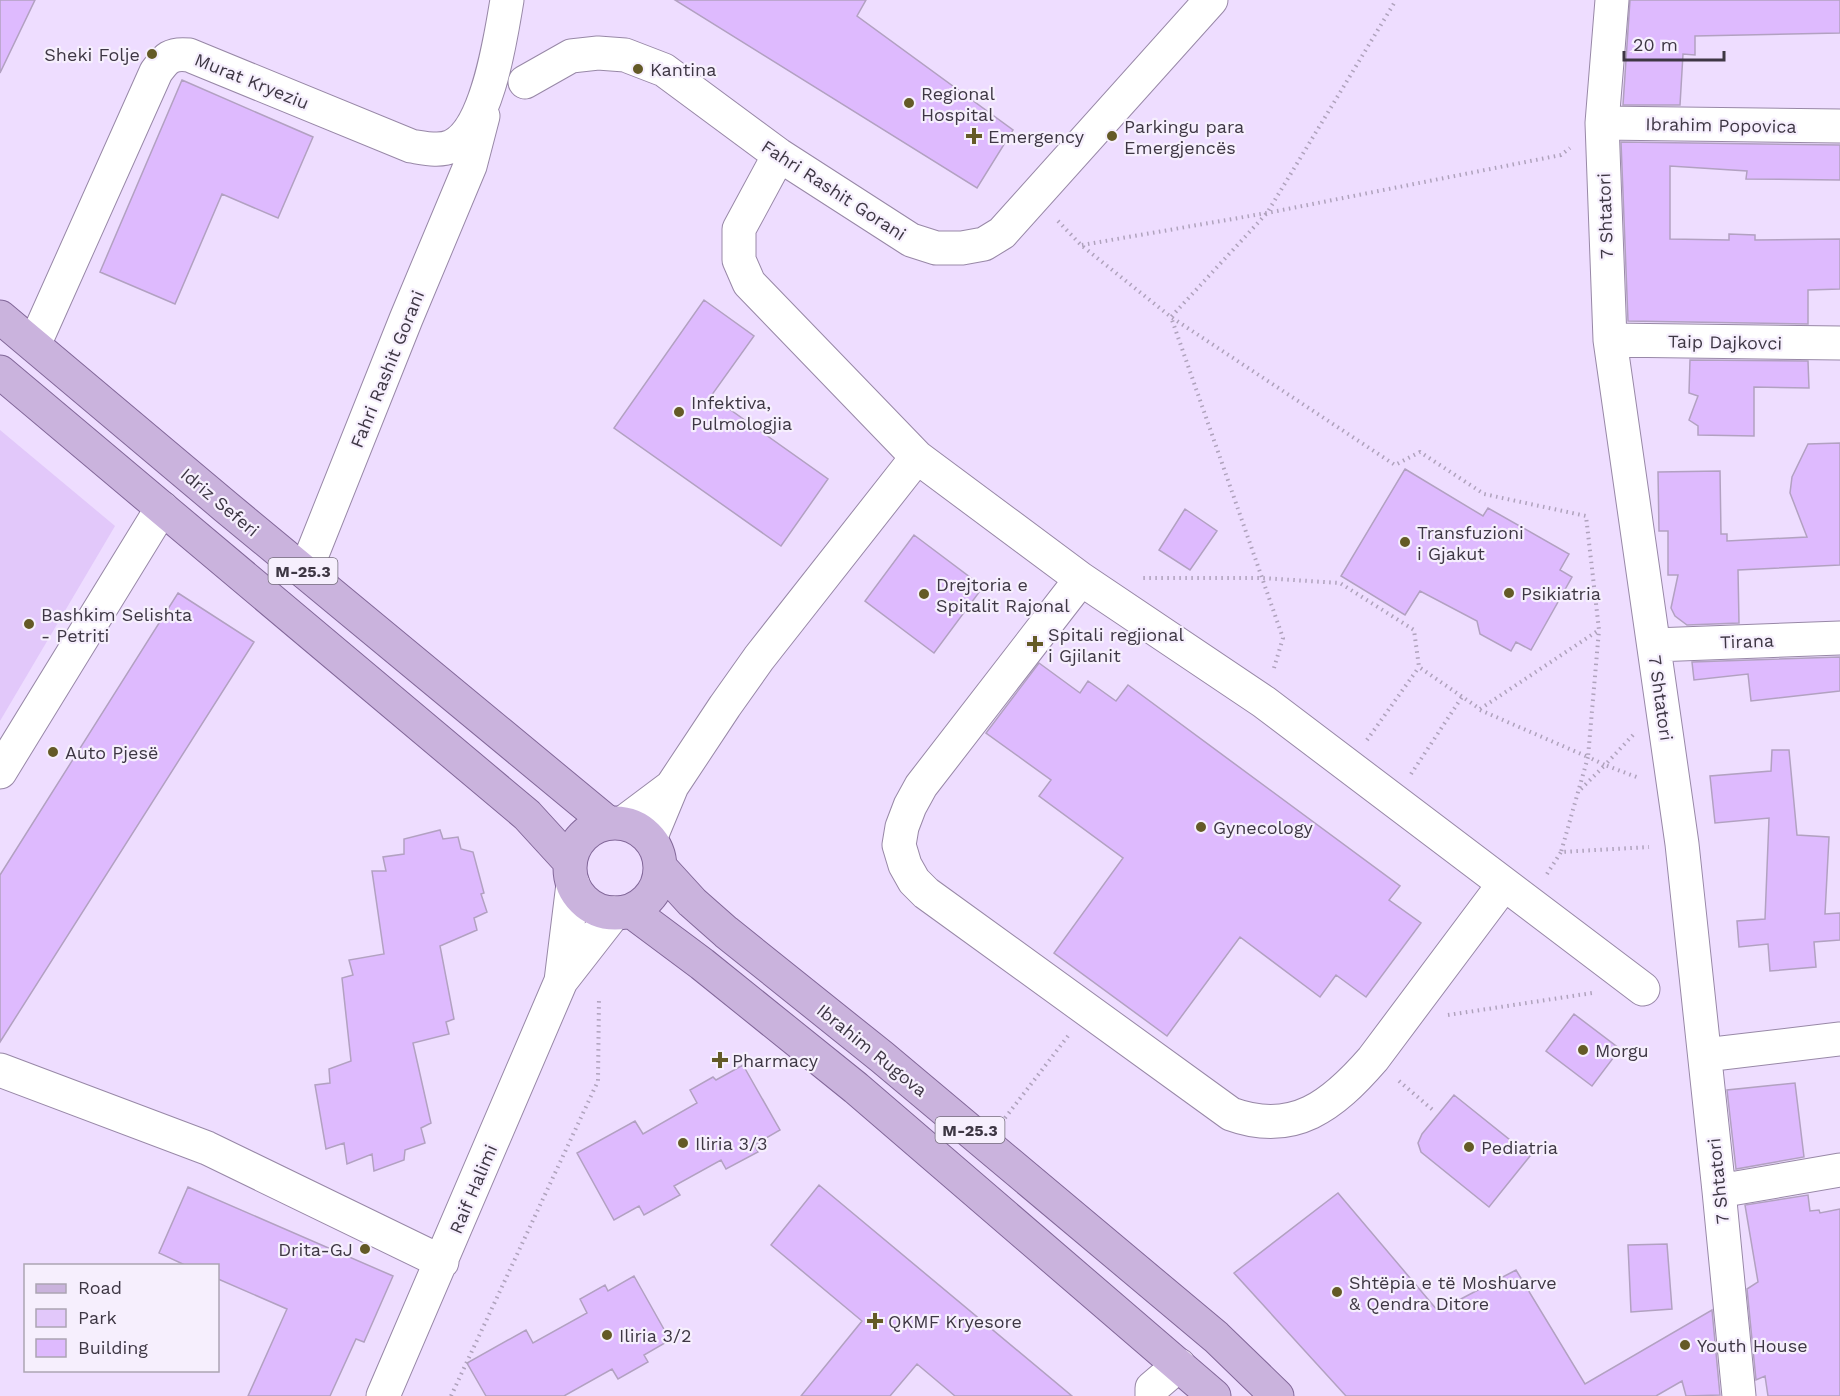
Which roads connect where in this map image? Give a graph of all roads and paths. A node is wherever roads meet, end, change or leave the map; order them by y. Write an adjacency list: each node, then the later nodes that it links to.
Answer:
1 (507, 0): 5 (street, Murat Kryeziu)
2 (1211, 0): 9 (street, Fahri Rashit Gorani)
3 (1396, 0): 10 (path)
4 (1612, 0): 7 (street, 7 Shtatori)
5 (496, 62): 15 (street, Murat Kryeziu); 19 (street, Fahri Rashit Gorani)
6 (525, 82): 9 (street, Fahri Rashit Gorani)
7 (1602, 123): 8 (street, Ibrahim Popovica); 10 (path); 13 (street, 7 Shtatori)
8 (1840, 126)
9 (779, 155): 17 (street)
10 (1267, 213): 12 (path); 12 (path)
11 (0, 317): 15 (main road, Idriz Seferi / M-25.3)
12 (1172, 317): 21 (path); 23 (path)
13 (1610, 340): 14 (street, Taip Dajkovci); 25 (street, 7 Shtatori)
14 (1840, 343)
15 (34, 345): 19 (main road, Idriz Seferi / M-25.3)
16 (0, 372): 18 (main road, M-25.3)
17 (917, 457): 22 (street); 37 (street)
18 (162, 508): 34 (street); 39 (main road, M-25.3)
19 (305, 572): 37 (main road, Idriz Seferi / M-25.3)
20 (1138, 578): 21 (path)
21 (1262, 578): 26 (path); 28 (path)
22 (1081, 579): 28 (street); 45 (street)
23 (1599, 630): 30 (path); 31 (path)
24 (1840, 638): 25 (street, Tirana)
25 (1654, 645): 29 (street, 7 Shtatori)
26 (1419, 667): 27 (path); 33 (path)
27 (1462, 697): 30 (path); 36 (path)
28 (1264, 702): 33 (street)
29 (1661, 702): 32 (path); 38 (street, 7 Shtatori)
30 (1479, 709): 31 (path)
31 (1588, 757): 32 (path); 35 (path)
32 (1605, 765): 35 (path)
33 (1348, 767): 36 (street)
34 (0, 772)
35 (1580, 790): 38 (path)
36 (1394, 800): 40 (street)
37 (635, 838): 39 (main road); 41 (main road); 61 (main road, Ibrahim Rugova / M-25.3)
38 (1682, 844): 48 (street, 7 Shtatori)
39 (572, 873): 41 (main road, M-25.3); 42 (street, Raif Halimi)
40 (1504, 884): 43 (street); 46 (street)
41 (623, 912): 42 (street, Raif Halimi); 56 (main road, M-25.3)
42 (561, 981): 55 (street, Raif Halimi)
43 (1643, 989): 46 (path)
44 (599, 997): 58 (path)
45 (1088, 1009): 49 (street); 52 (path)
46 (1400, 1022): 49 (street)
47 (1840, 1039): 48 (street)
48 (1705, 1055): 54 (street, 7 Shtatori)
49 (1373, 1059): 51 (path)
50 (0, 1070): 55 (street)
51 (1434, 1111)
52 (1002, 1122)
53 (1840, 1170): 54 (street)
54 (1719, 1191): 62 (street, 7 Shtatori)
55 (442, 1262): 57 (street, Raif Halimi)
56 (1179, 1365): 59 (street); 60 (main road, M-25.3)
57 (384, 1396)
58 (451, 1396)
59 (1152, 1396)
60 (1214, 1396)
61 (1277, 1396)
62 (1739, 1396)

